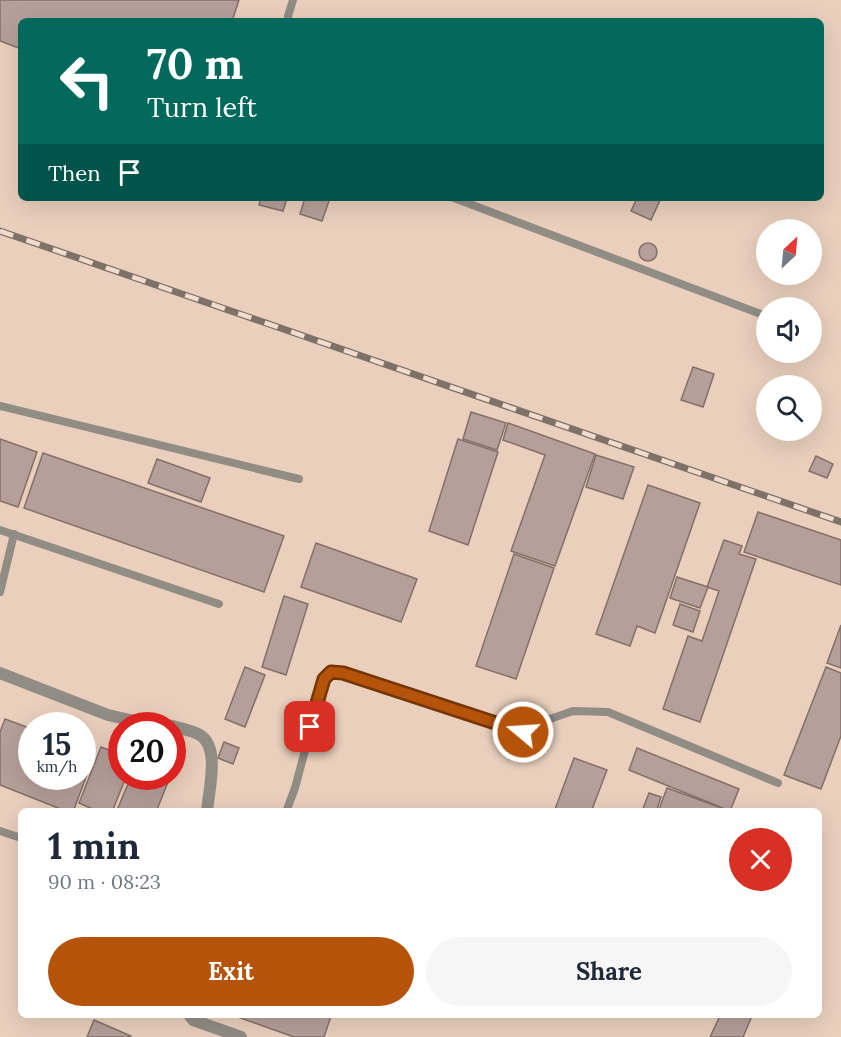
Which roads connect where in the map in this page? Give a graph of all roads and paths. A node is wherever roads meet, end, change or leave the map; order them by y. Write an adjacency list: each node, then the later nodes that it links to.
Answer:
1 (293, 0): 2 (lane)
2 (288, 18)
3 (462, 201): 4 (lane)
4 (756, 312)
5 (0, 406): 6 (lane)
6 (299, 479)
7 (0, 530): 8 (lane)
8 (14, 534): 9 (lane); 10 (lane)
9 (0, 592)
10 (219, 604)
11 (0, 673): 12 (street)
12 (108, 715)
13 (186, 730): 15 (street)
14 (778, 783): 16 (lane)
15 (208, 808)
16 (288, 808)
17 (0, 831): 18 (lane)
18 (18, 837)
19 (192, 1018): 20 (street)
20 (241, 1037)

